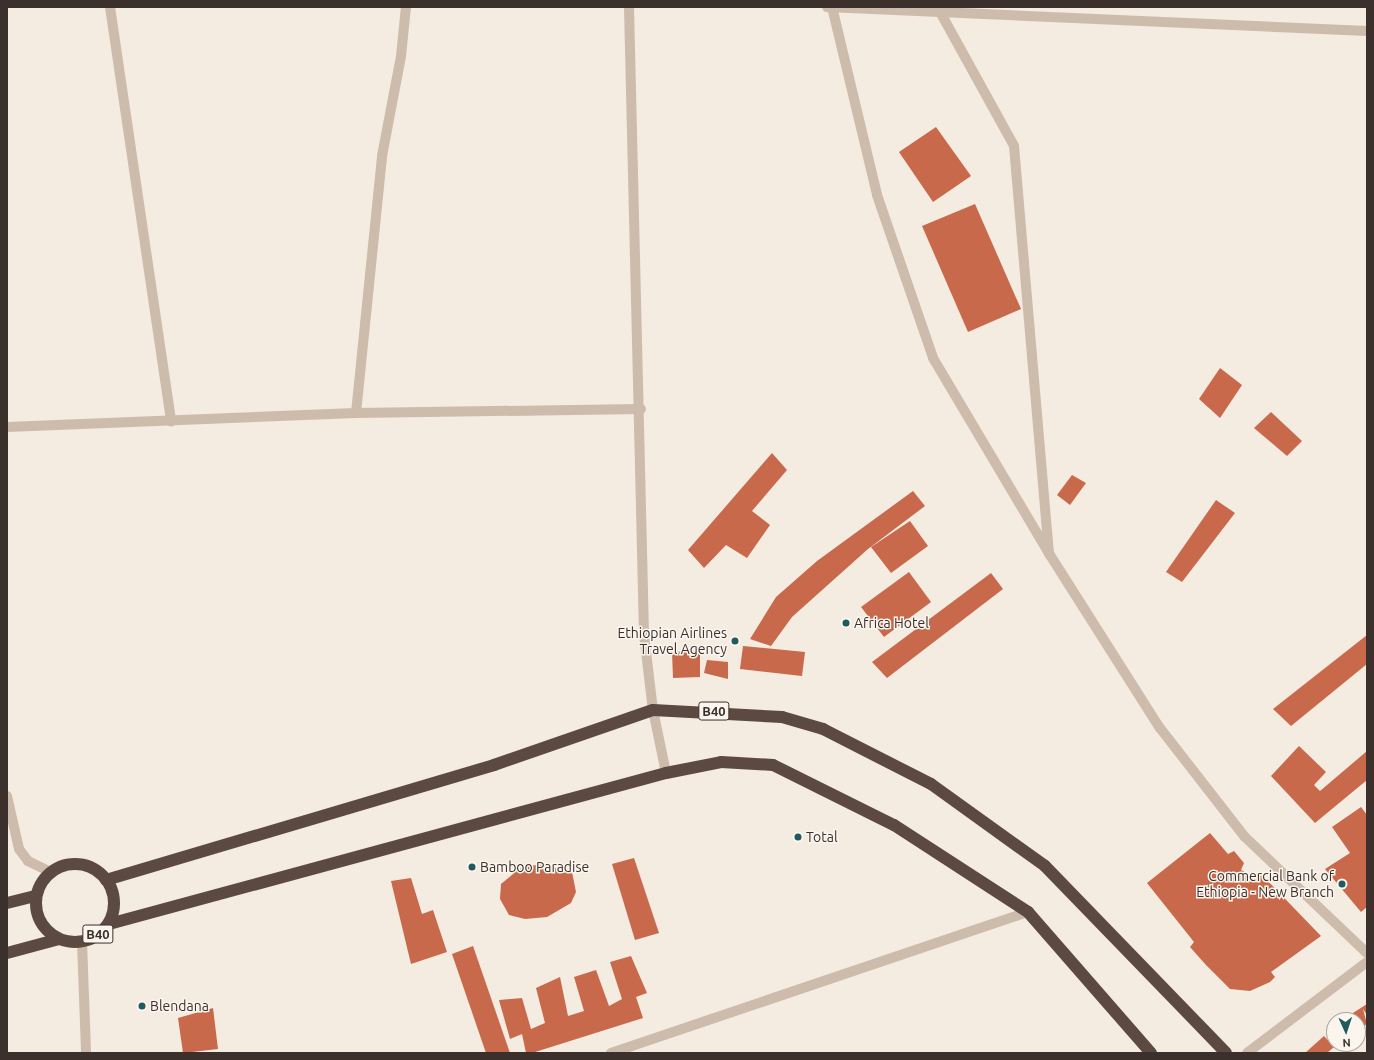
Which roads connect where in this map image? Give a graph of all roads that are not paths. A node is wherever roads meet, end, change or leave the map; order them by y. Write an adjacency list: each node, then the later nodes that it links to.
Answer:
1 (110, 7): 9 (street)
2 (406, 7): 8 (street)
3 (629, 7): 7 (street)
4 (830, 7): 5 (street); 11 (street)
5 (939, 10): 6 (street); 11 (street)
6 (1367, 31)
7 (641, 409): 8 (street); 12 (street)
8 (356, 413): 9 (street)
9 (171, 422): 10 (street)
10 (7, 427)
11 (1050, 555): 24 (street)
12 (653, 710): 13 (street); 16 (highway, B40); 29 (highway, B40)
13 (666, 773): 19 (highway, B40); 20 (highway, B40)
14 (7, 796): 15 (street)
15 (51, 872): 16 (highway); 17 (highway)
16 (106, 880): 20 (highway, B40)
17 (36, 896): 18 (highway); 21 (highway)
18 (7, 903)
19 (1028, 912): 27 (street); 28 (highway, B40)
20 (109, 924): 22 (highway, B40)
21 (59, 939): 22 (highway, B40); 23 (highway, B40)
22 (82, 942): 26 (street)
23 (7, 953)
24 (1367, 953)
25 (1367, 962): 30 (street)
26 (86, 1053)
27 (611, 1053)
28 (1151, 1053)
29 (1226, 1053)
30 (1247, 1053)

